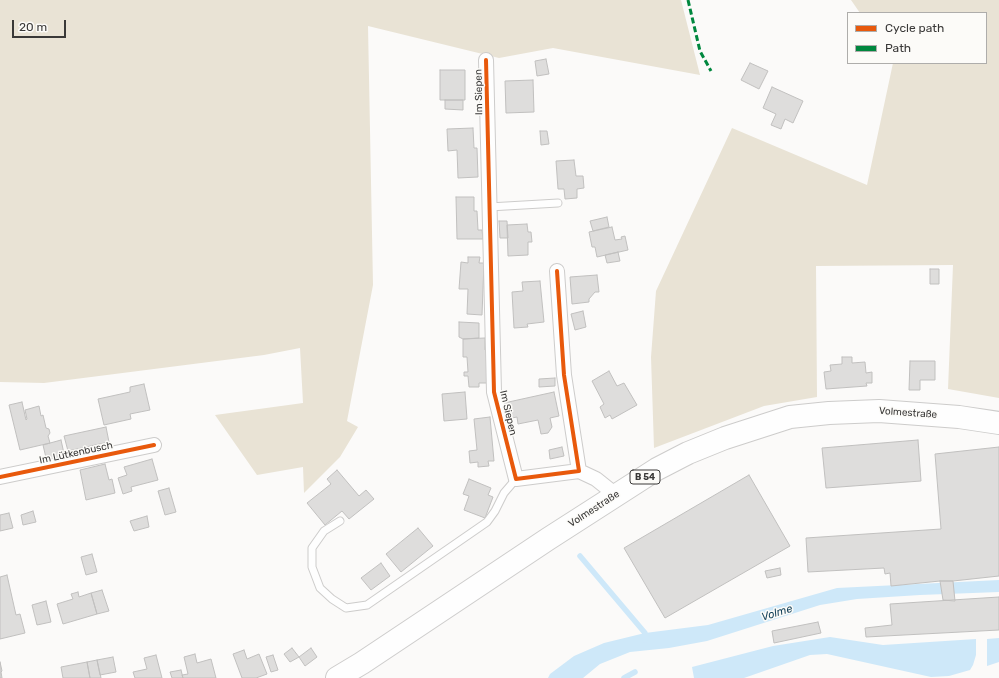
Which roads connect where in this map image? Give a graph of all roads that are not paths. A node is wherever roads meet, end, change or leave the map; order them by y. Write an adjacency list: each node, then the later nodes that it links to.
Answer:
1 (486, 60): 3 (street, Im Siepen)
2 (558, 202): 3 (lane)
3 (489, 207): 9 (street, Im Siepen)
4 (557, 271): 7 (street)
5 (999, 423): 10 (main road, Volmestraße / B 54)
6 (154, 445): 8 (street, Im Lütkenbusch)
7 (579, 471): 9 (street); 10 (street)
8 (0, 477)
9 (516, 479): 11 (lane)
10 (616, 495): 12 (main road, Volmestraße / B 54)
11 (340, 521)
12 (337, 678)

